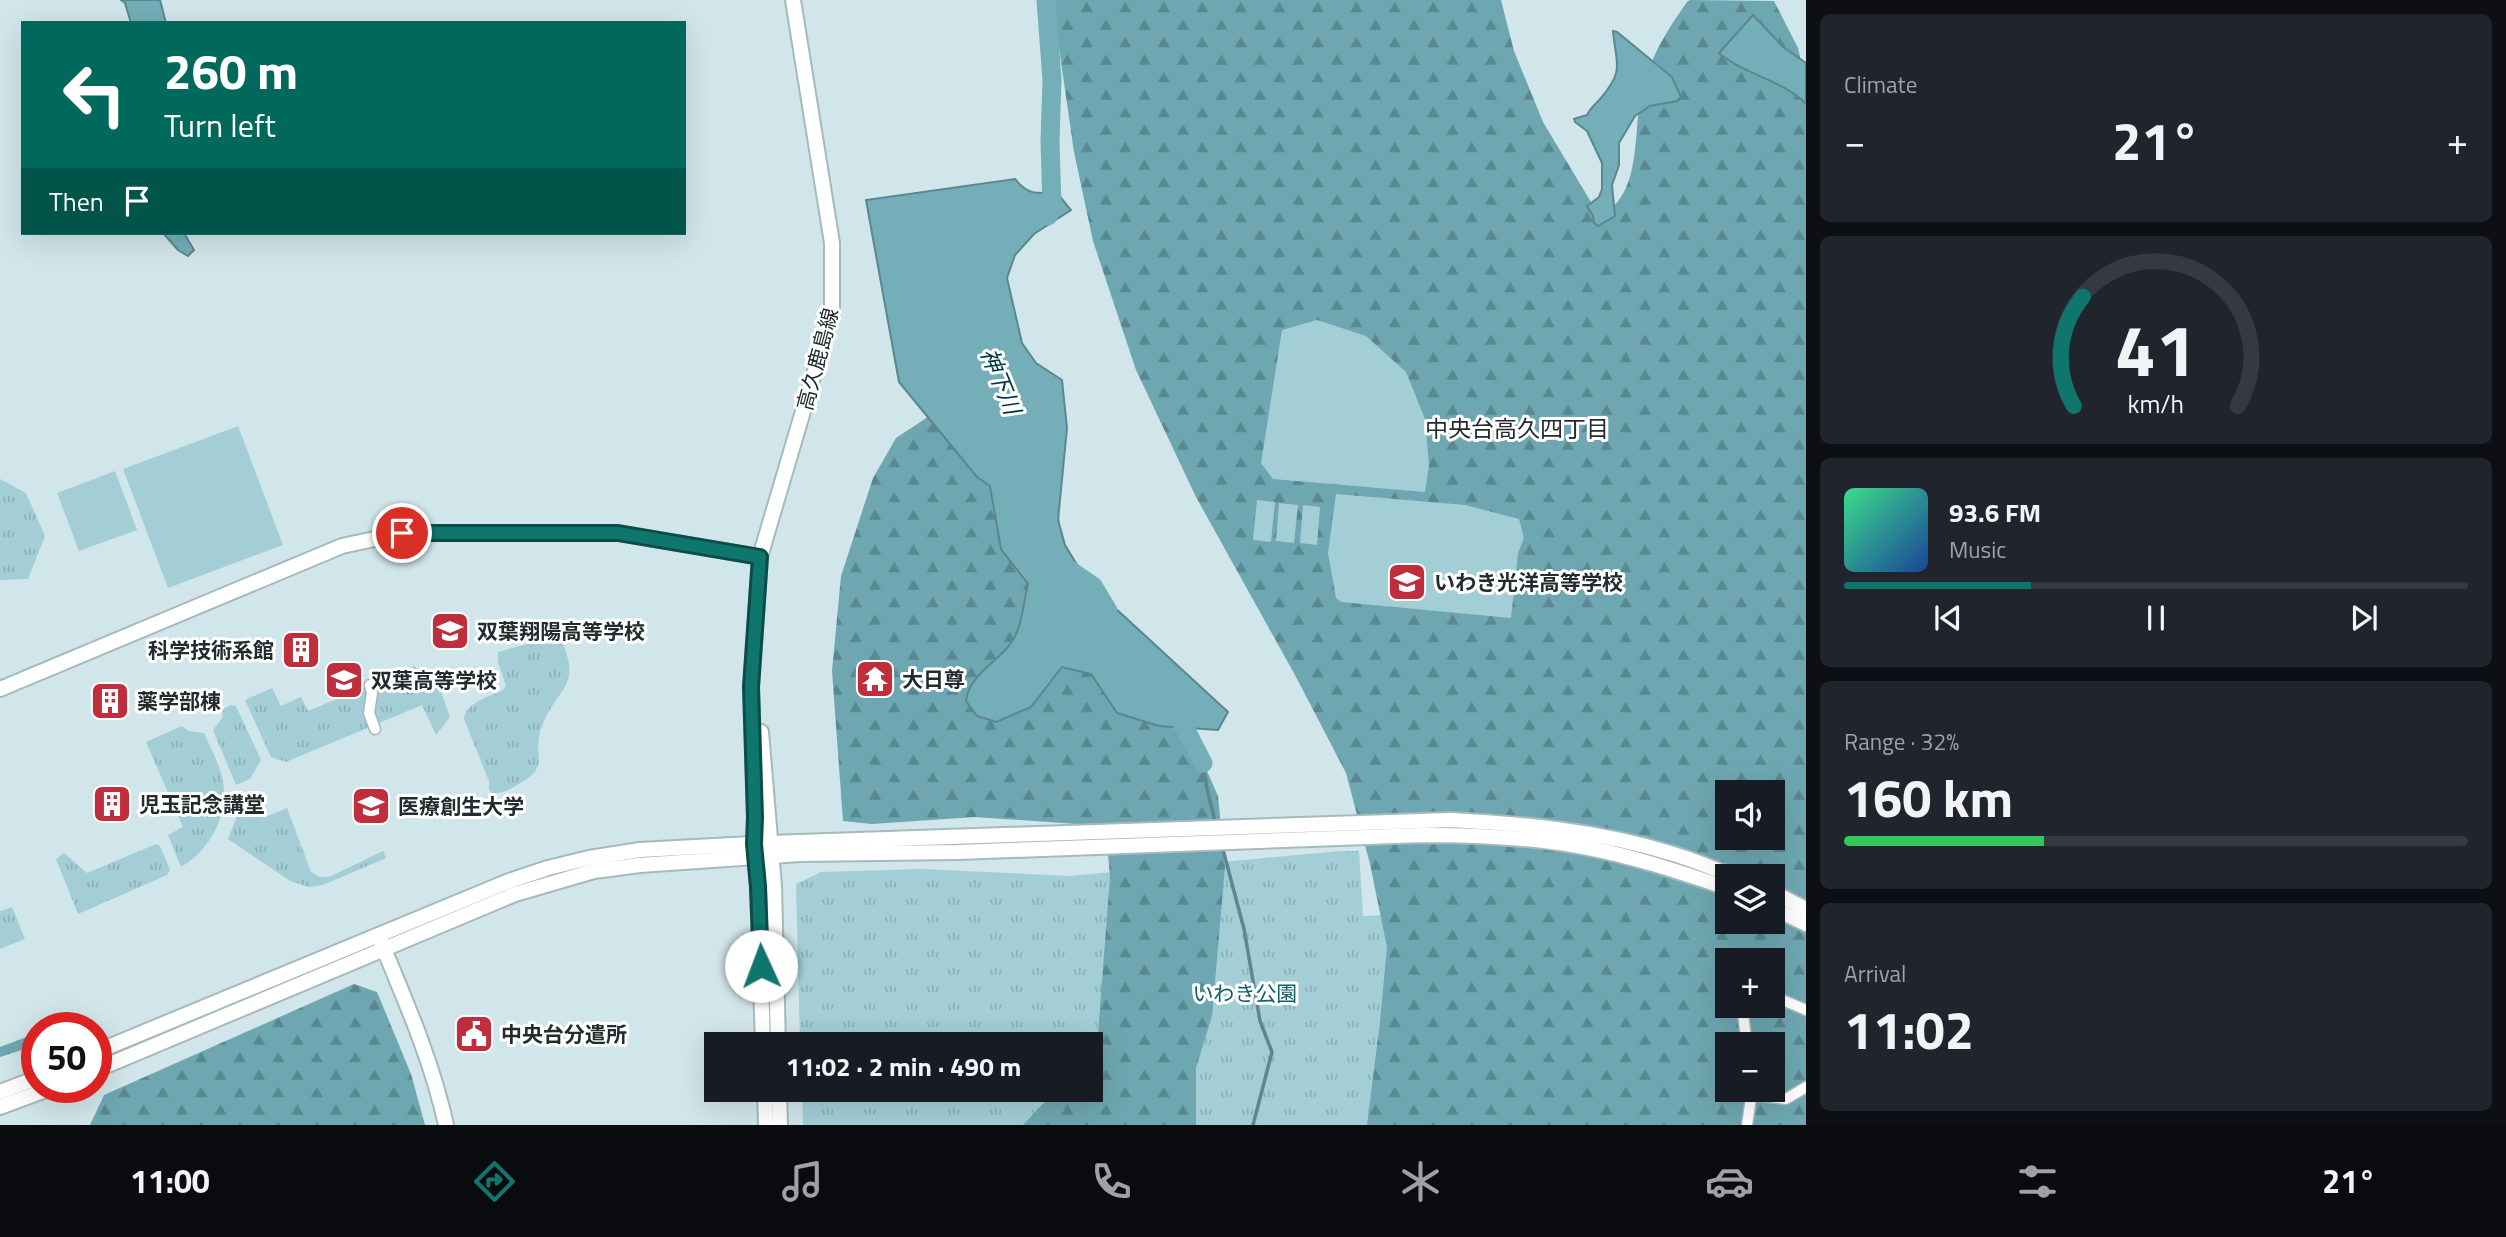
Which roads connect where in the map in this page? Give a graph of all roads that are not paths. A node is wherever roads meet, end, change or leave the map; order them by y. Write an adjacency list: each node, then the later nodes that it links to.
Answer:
1 (793, 0): 2 (street, 高久鹿島線)
2 (760, 557): 3 (street, 高久鹿島線); 5 (street)
3 (753, 672): 7 (street, 高久鹿島線); 8 (street, 高久鹿島線)
4 (370, 685): 6 (street)
5 (0, 689)
6 (374, 729)
7 (771, 850): 8 (street); 9 (street); 10 (street); 21 (street, 高久鹿島線)
8 (754, 851): 17 (street); 20 (street, 高久鹿島線)
9 (1670, 852): 10 (street); 11 (street)
10 (1666, 867): 12 (street)
11 (1715, 869)
12 (1715, 884)
13 (1785, 898): 14 (street)
14 (1806, 909)
15 (1785, 914): 16 (street)
16 (1806, 924)
17 (382, 942): 22 (street); 23 (street); 33 (street)
18 (1785, 1001): 19 (street)
19 (1806, 1010)
20 (763, 1032)
21 (778, 1032)
22 (112, 1046)
23 (112, 1063)
24 (21, 1084): 26 (street)
25 (1806, 1087): 28 (street)
26 (0, 1092)
27 (21, 1099): 32 (street)
28 (1785, 1099)
29 (765, 1102): 34 (street)
30 (779, 1102): 35 (street)
31 (1751, 1102): 36 (street)
32 (0, 1107)
33 (446, 1125)
34 (766, 1125)
35 (780, 1125)
36 (1747, 1125)

